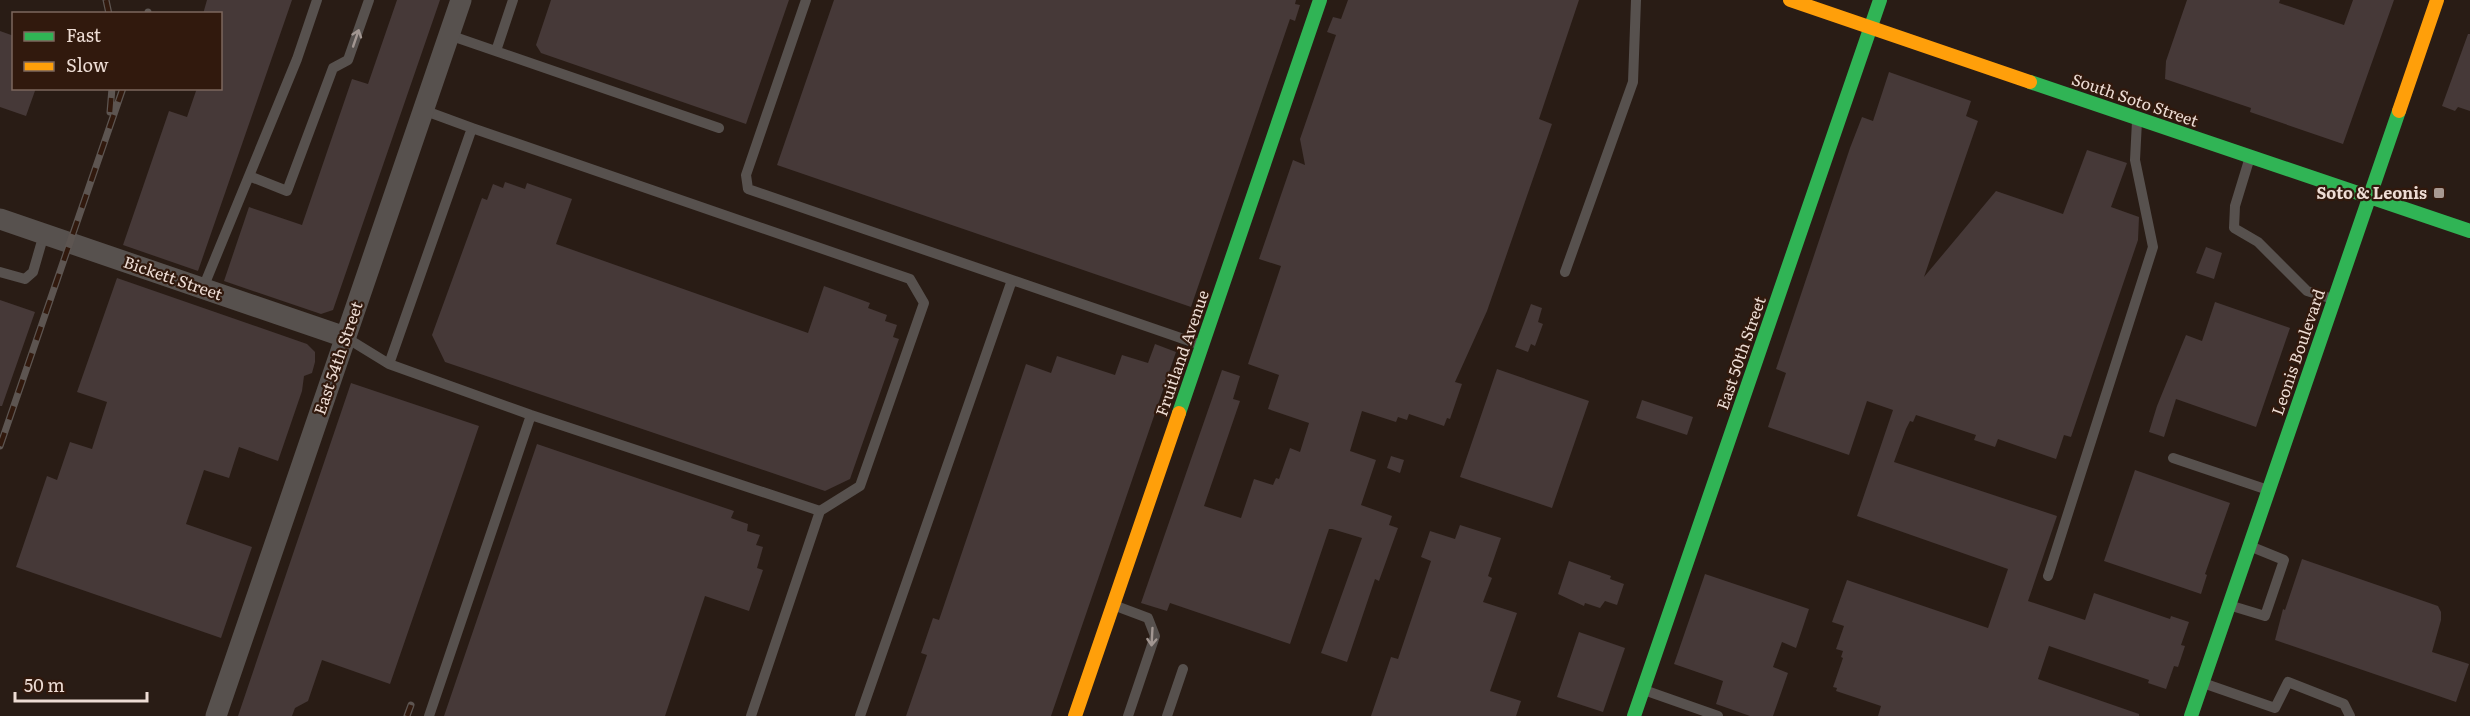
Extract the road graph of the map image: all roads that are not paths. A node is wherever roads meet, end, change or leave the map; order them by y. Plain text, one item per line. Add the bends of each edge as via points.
1 (317, 0) edge
2 (369, 0) edge
3 (461, 0) edge
4 (513, 0) edge
5 (806, 0) edge
6 (1320, 0) edge
7 (1636, 0) edge
8 (1790, 0) edge
9 (1880, 0) edge
10 (2437, 0) edge
11 (1823, 6) edge
12 (1870, 28) junction
13 (449, 35) junction
14 (496, 51) junction
15 (423, 110) junction
16 (2137, 118) junction
17 (472, 128) junction
18 (719, 128) dead end
19 (2250, 156) junction
20 (249, 176) junction
21 (2369, 196) junction
22 (0, 219) edge
23 (2470, 231) edge
24 (44, 234) junction
25 (0, 272) edge
26 (1565, 272) dead end
27 (1012, 280) junction
28 (203, 288) junction
29 (2333, 300) junction
30 (345, 337) junction
31 (1202, 346) junction
32 (389, 364) junction
33 (531, 415) junction
34 (2173, 458) dead end
35 (2268, 490) junction
36 (820, 511) junction
37 (2249, 546) junction
38 (2048, 576) dead end
39 (1113, 605) junction
40 (2229, 605) junction
41 (1183, 669) dead end
42 (2203, 683) junction
43 (1643, 690) junction
44 (216, 716) edge
45 (429, 716) edge
46 (751, 716) edge
47 (860, 716) edge
48 (1075, 716) edge
49 (1128, 716) edge
50 (1167, 716) edge
51 (1634, 716) edge
52 (1718, 716) edge
53 (2191, 716) edge
54 (2350, 716) edge

1 - 20 lane
20 -> 2 lane via 287,191 333,68 348,60
3 - 13 street, East 54th Street
4 - 14 lane
5 - 27 lane via 747,175 748,189
6 - 31 street, Fruitland Avenue
7 - 26 lane via 1633,82
8 - 11 street, South Soto Street
9 - 12 street, East 50th Street
10 - 21 street, Leonis Boulevard
11 - 12 street, South Soto Street
12 - 16 street, South Soto Street
12 - 43 street, East 50th Street
13 - 14 lane
13 - 15 street, East 54th Street
14 - 18 lane
15 - 17 lane
15 - 30 street, East 54th Street
16 - 19 street, South Soto Street
16 - 38 lane via 2135,160 2154,248
17 - 32 lane
17 - 36 lane via 910,279 924,303 860,486
19 - 21 street, South Soto Street
19 - 29 lane via 2235,206 2234,228 2258,242 2307,291
20 - 28 lane
21 - 23 street, South Soto Street
21 - 29 street, Leonis Boulevard
22 - 24 street, Bickett Street
24 - 25 lane via 33,272 25,279
24 - 28 street, Bickett Street
27 - 31 lane
27 - 47 lane
28 - 30 street, Bickett Street
29 - 35 street, Leonis Boulevard
30 - 32 lane
30 - 44 street, East 54th Street
31 - 39 street, Fruitland Avenue
32 - 33 lane
33 - 36 lane
33 - 45 lane
34 - 35 lane
35 - 37 street, Leonis Boulevard
36 - 46 lane
37 - 40 street, Leonis Boulevard
37 - 40 lane via 2284,560 2265,616
39 - 48 street, Fruitland Avenue
39 -> 49 lane via 1148,618 1155,636
40 - 42 street, Leonis Boulevard
41 - 50 lane
42 - 53 street, Leonis Boulevard
42 - 54 lane via 2275,708 2288,682 2344,704
43 - 51 street, East 50th Street
43 - 52 lane

